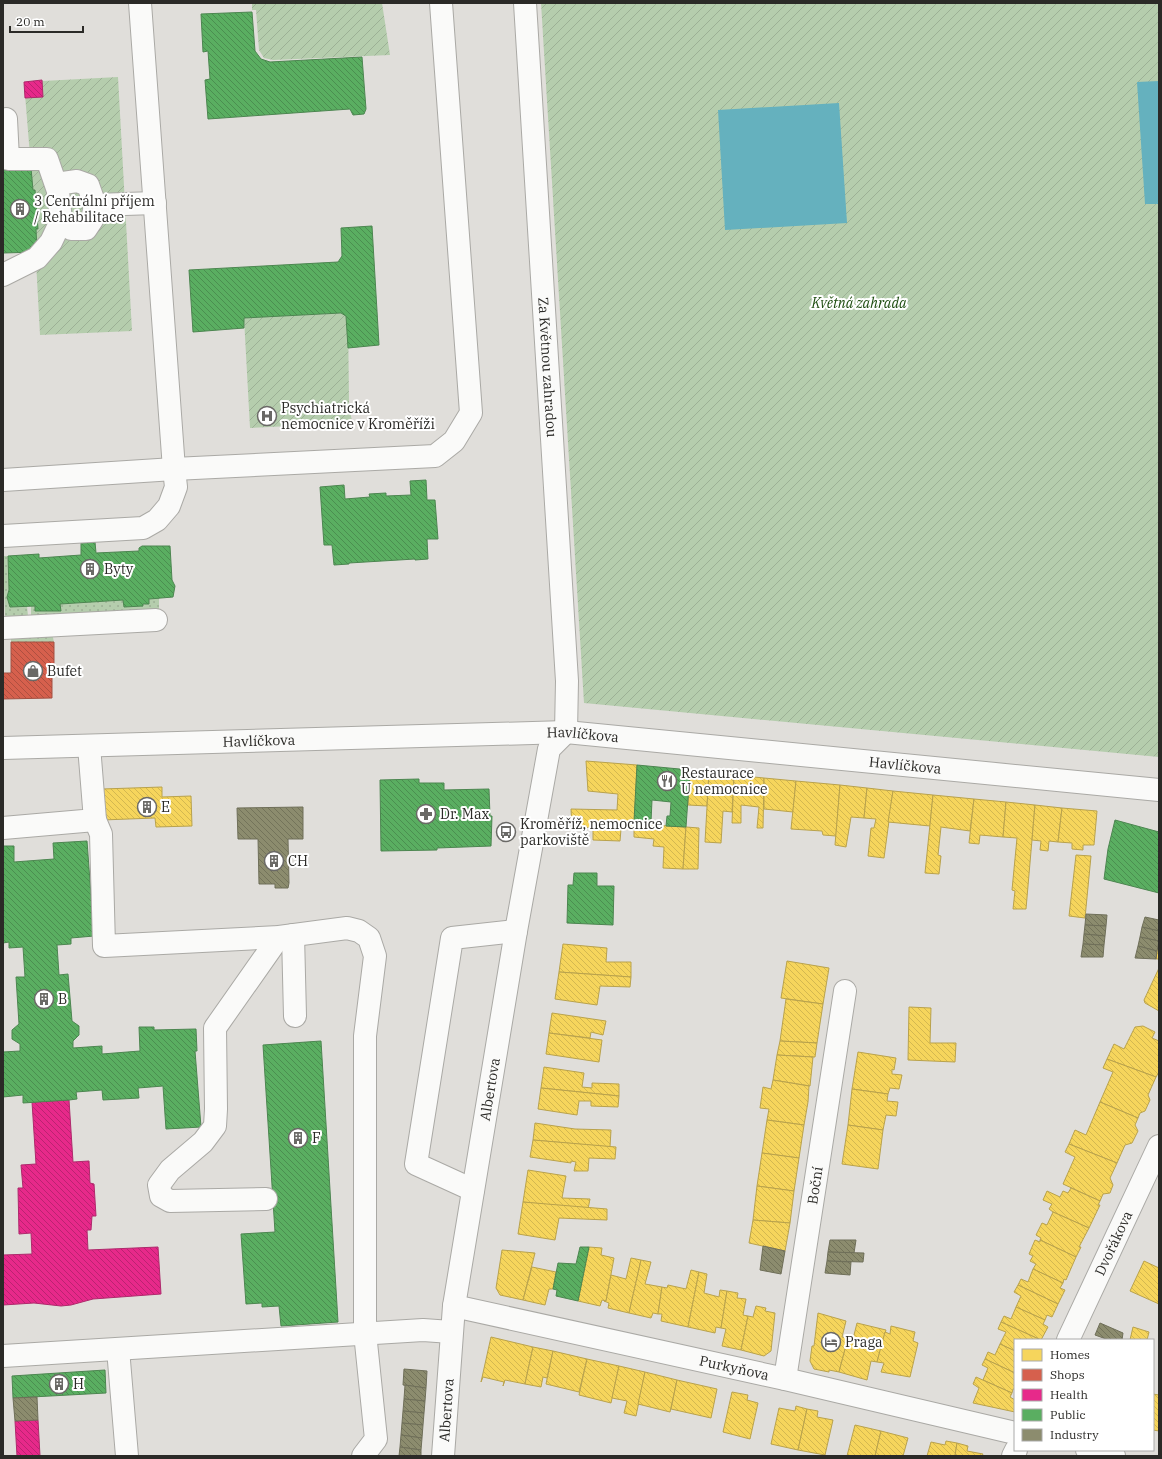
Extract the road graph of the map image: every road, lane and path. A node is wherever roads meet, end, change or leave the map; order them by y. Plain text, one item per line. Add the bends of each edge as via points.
1 (140, 3) edge
2 (441, 3) edge
3 (525, 3) edge
4 (3, 120) edge
5 (58, 191) junction
6 (154, 203) junction
7 (96, 205) junction
8 (61, 221) junction
9 (3, 274) edge
10 (174, 469) junction
11 (3, 480) edge
12 (3, 536) edge
13 (156, 620) dead end
14 (3, 628) edge
15 (566, 732) junction
16 (89, 746) junction
17 (3, 748) edge
18 (1159, 790) edge
19 (95, 820) junction
20 (3, 828) edge
21 (516, 931) junction
22 (286, 936) junction
23 (845, 991) dead end
24 (295, 1016) dead end
25 (1159, 1146) edge
26 (474, 1190) junction
27 (266, 1199) dead end
28 (454, 1306) junction
29 (451, 1332) junction
30 (365, 1333) junction
31 (1068, 1339) edge
32 (118, 1349) junction
33 (3, 1356) edge
34 (784, 1379) junction
35 (1014, 1433) edge
36 (1092, 1451) edge
37 (127, 1456) edge
38 (363, 1456) edge
39 (443, 1456) edge
40 (1114, 1456) edge

1 - 6 street
2 - 10 street via 471,413 454,441 435,456
3 - 15 street, Za Květnou zahradou via 567,681
4 - 5 street via 6,119 8,159 47,159
5 - 7 street via 63,184 77,181 88,185
5 - 8 street
6 - 7 street
6 - 10 street
7 - 8 street via 92,220 86,229 71,229
8 - 9 street via 51,242 37,258
10 - 11 street
10 - 12 street via 176,487 168,506 157,520 143,528
13 - 14 street
15 - 16 street, Havlíčkova
15 - 18 street, Havlíčkova
15 - 21 street, Albertova via 549,749
16 - 17 street, Havlíčkova
16 - 19 street
19 - 20 street
19 - 22 street via 101,834 104,946
21 - 26 street, Albertova
21 - 26 street via 452,938 416,1164
22 - 24 street
22 - 27 street via 216,1028 215,1126 203,1142 170,1170 158,1185 161,1196 170,1201
22 - 30 street via 347,928 359,931 369,938 375,956 365,1036
23 - 34 street, Boční
25 - 31 street, Dvořákova
26 - 28 street, Albertova
28 - 29 street, Albertova
28 - 34 street, Purkyňova
29 - 30 street via 423,1330
29 - 39 street, Albertova
30 - 32 street
30 - 38 street via 376,1440
32 - 33 street
32 - 37 street
34 - 35 street, Purkyňova
36 - 40 street

